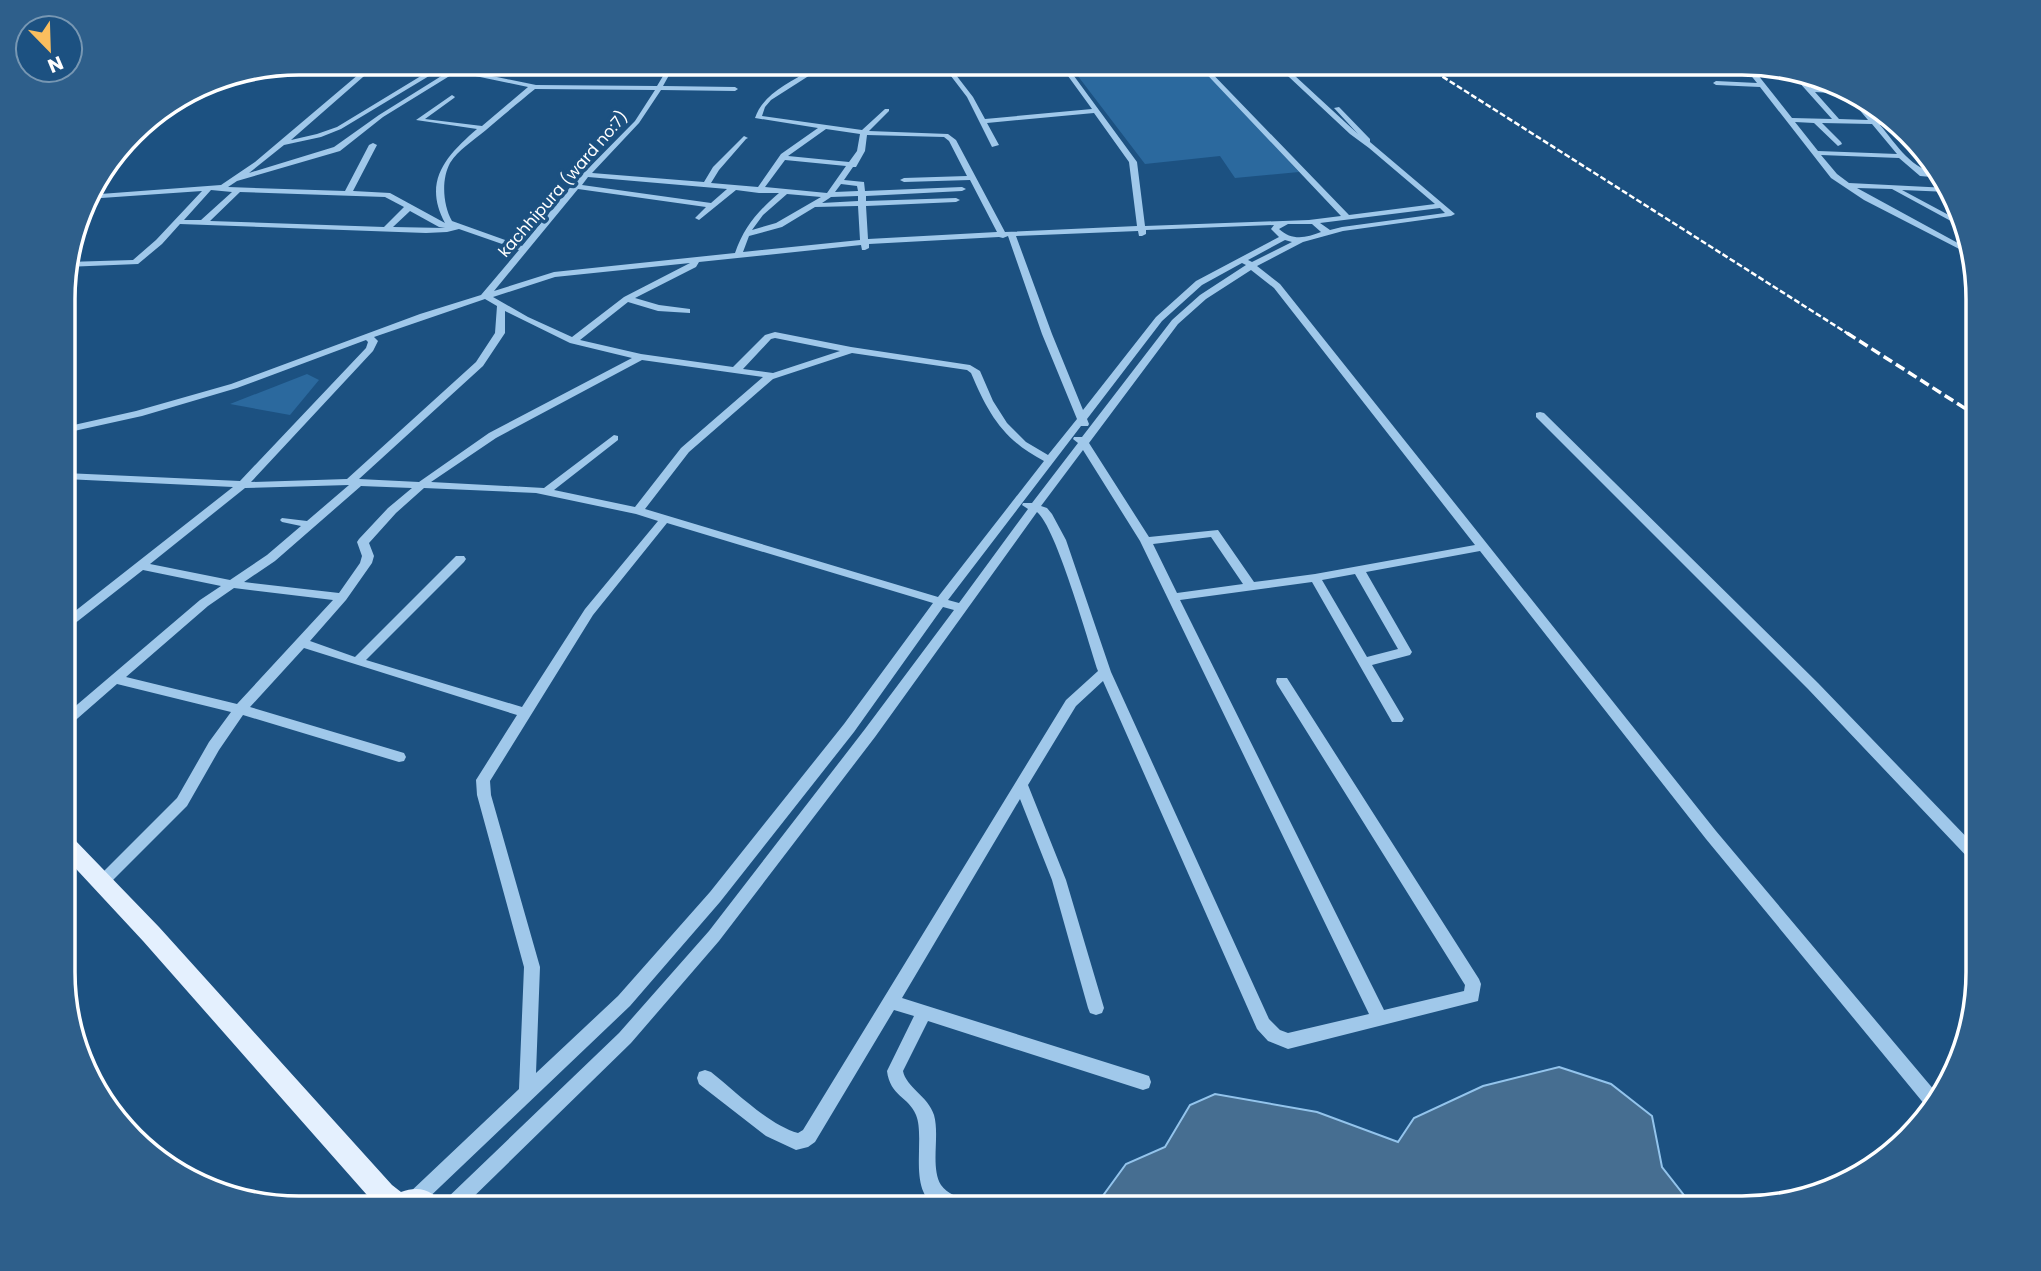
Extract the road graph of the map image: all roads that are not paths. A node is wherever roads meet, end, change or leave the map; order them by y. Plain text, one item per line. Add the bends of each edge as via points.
1 (362, 75) edge
2 (423, 75) edge
3 (447, 75) edge
4 (478, 75) edge
5 (667, 75) edge
6 (805, 75) edge
7 (953, 75) edge
8 (1071, 75) edge
9 (1211, 75) edge
10 (1290, 75) edge
11 (1300, 75) edge
12 (1757, 76) edge
13 (1716, 83) dead end
14 (1804, 84) edge
15 (1763, 85) junction
16 (533, 87) junction
17 (660, 88) junction
18 (735, 89) dead end
19 (1809, 90) junction
20 (1822, 90) edge
21 (452, 97) dead end
22 (887, 110) dead end
23 (1096, 111) junction
24 (1872, 118) edge
25 (1788, 120) junction
26 (1815, 120) junction
27 (1836, 120) junction
28 (981, 121) junction
29 (1876, 122) junction
30 (825, 126) junction
31 (485, 128) junction
32 (864, 132) junction
33 (744, 138) dead end
34 (284, 143) junction
35 (1838, 144) dead end
36 (373, 145) dead end
37 (995, 145) dead end
38 (1372, 146) junction
39 (1817, 153) junction
40 (1902, 157) junction
41 (782, 158) junction
42 (853, 165) junction
43 (1927, 174) edge
44 (586, 175) junction
45 (972, 178) junction
46 (238, 179) junction
47 (904, 180) dead end
48 (839, 182) junction
49 (576, 186) junction
50 (705, 186) junction
51 (1848, 186) junction
52 (1890, 186) junction
53 (218, 188) junction
54 (733, 188) junction
55 (239, 189) junction
56 (962, 189) dead end
57 (1937, 189) edge
58 (207, 190) junction
59 (759, 191) junction
60 (784, 193) junction
61 (863, 193) junction
62 (348, 194) junction
63 (829, 195) junction
64 (101, 196) edge
65 (956, 200) dead end
66 (863, 204) junction
67 (814, 205) junction
68 (410, 206) junction
69 (712, 206) junction
70 (1441, 206) junction
71 (699, 218) dead end
72 (1348, 218) junction
73 (1951, 220) edge
74 (177, 222) junction
75 (1288, 222) junction
76 (1309, 222) junction
77 (203, 223) junction
78 (457, 226) junction
79 (386, 230) junction
80 (1142, 232) junction
81 (1279, 233) junction
82 (1325, 234) junction
83 (745, 235) junction
84 (1010, 238) junction
85 (1300, 241) junction
86 (865, 245) junction
87 (1959, 247) edge
88 (523, 250) junction
89 (738, 255) junction
90 (1246, 261) junction
91 (694, 262) junction
92 (78, 264) edge
93 (485, 296) junction
94 (627, 299) junction
95 (501, 305) junction
96 (687, 311) dead end
97 (370, 339) junction
98 (573, 341) junction
99 (851, 350) junction
100 (641, 357) junction
101 (736, 370) junction
102 (770, 376) junction
103 (1540, 415) dead end
104 (1081, 420) junction
105 (75, 428) edge
106 (1071, 433) junction
107 (75, 435) edge
108 (614, 438) dead end
109 (1087, 438) junction
110 (1051, 461) junction
111 (75, 477) edge
112 (354, 482) junction
113 (242, 485) junction
114 (420, 487) junction
115 (547, 491) junction
116 (1018, 502) junction
117 (1035, 507) junction
118 (638, 511) junction
119 (665, 519) junction
120 (286, 520) dead end
121 (311, 525) junction
122 (1146, 541) junction
123 (1484, 547) junction
124 (460, 559) dead end
125 (139, 565) junction
126 (1359, 571) junction
127 (1315, 578) junction
128 (230, 584) junction
129 (1250, 586) junction
130 (342, 597) junction
131 (1173, 597) junction
132 (940, 601) junction
133 (961, 608) junction
134 (75, 617) edge
135 (302, 643) junction
136 (356, 662) junction
137 (1364, 662) junction
138 (1105, 672) junction
139 (115, 678) junction
140 (1282, 681) dead end
141 (240, 709) junction
142 (75, 713) edge
143 (525, 713) junction
144 (1397, 719) dead end
145 (399, 757) dead end
146 (1021, 784) junction
147 (1965, 845) edge
148 (75, 854) edge
149 (102, 882) junction
150 (892, 1002) junction
151 (1096, 1008) dead end
152 (924, 1012) junction
153 (1380, 1019) junction
154 (705, 1078) dead end
155 (1143, 1082) dead end
156 (527, 1092) junction
157 (1928, 1095) edge
158 (387, 1196) edge
159 (420, 1196) edge
160 (462, 1196) edge
161 (939, 1196) edge

1 - 34 street
2 - 34 street via 339,128
3 - 46 street via 337,149
4 - 16 street
5 - 17 street, kachhipura (ward no:7)
6 - 30 street via 776,93 757,116
7 - 28 street
8 - 23 street
9 - 72 street
10 - 38 street
11 - 38 street via 1362,131
12 - 15 street
13 - 15 street
14 - 19 street
15 - 25 street
16 - 17 street
16 - 31 street
17 - 18 street
17 - 44 street, kachhipura (ward no:7) via 637,122
19 - 20 street
19 - 27 street
21 - 31 street via 419,120
22 - 32 street
23 - 28 street
23 - 80 street via 1134,163
24 - 29 street
25 - 26 street
25 - 39 street
26 - 27 street
26 - 35 street
27 - 29 street
28 - 37 street
29 - 40 street
30 - 32 street
30 - 41 street
31 - 78 street via 449,160 442,186 446,217
32 - 42 street via 864,146
32 - 45 street via 947,135
33 - 50 street
34 - 46 street
36 - 62 street
38 - 70 street
39 - 40 street
39 - 51 street
40 - 43 street
41 - 42 street
41 - 59 street
42 - 48 street
44 - 49 street, kachhipura (ward no:7)
44 - 50 street
45 - 47 street
45 - 84 street
46 - 53 street
48 - 61 street via 861,184
48 - 63 street
49 - 69 street
49 - 88 street, kachhipura (ward no:7)
50 - 54 street
51 - 52 street
51 - 87 street
52 - 57 street
52 - 73 street
53 - 55 street
53 - 58 street
54 - 59 street
54 - 69 street
55 - 62 street
55 - 77 street
56 - 61 street
58 - 64 street
58 - 74 street
59 - 60 street
60 - 63 street
60 - 83 street via 753,219
61 - 63 street
61 - 66 street
62 - 68 street via 387,195
63 - 67 street
65 - 66 street
66 - 67 street
66 - 86 street
67 - 83 street via 779,225
68 - 78 street via 442,225
68 - 79 street
69 - 71 street
70 - 72 street
70 - 82 street via 1451,214
72 - 76 street
74 - 77 street
74 - 92 street via 135,262
75 - 76 street
75 - 80 street
75 - 81 street via 1278,225
76 - 82 street via 1321,226
77 - 79 street
78 - 79 street via 440,231
78 - 88 street
80 - 81 street
80 - 84 street
81 - 85 street
81 - 90 street
82 - 85 street
83 - 89 street
84 - 86 street
84 - 86 street
84 - 104 street
85 - 90 street
86 - 89 street
86 - 91 street
88 - 93 street, kachhipura (ward no:7)
89 - 91 street
90 - 104 street via 1199,283 1175,302
90 - 109 street via 1175,322
90 - 123 street via 1277,286
91 - 93 street via 507,287
91 - 94 street
93 - 95 street
93 - 97 street
94 - 96 street
94 - 98 street
95 - 98 street
95 - 112 street via 500,333 480,364
97 - 105 street via 234,386
97 - 107 street via 204,403
97 - 113 street via 370,349
98 - 100 street
99 - 101 street via 771,335
99 - 102 street
99 - 110 street via 970,368 1007,434
100 - 101 street
100 - 114 street via 499,430
101 - 102 street
102 - 118 street via 685,450
103 - 147 street via 1813,686
104 - 106 street
104 - 109 street
106 - 109 street
106 - 110 street
108 - 115 street
109 - 117 street
109 - 122 street
110 - 116 street
111 - 113 street
112 - 113 street
112 - 114 street
112 - 121 street
113 - 125 street
114 - 115 street
114 - 130 street via 364,540 368,559
115 - 118 street
116 - 117 street
116 - 132 street
117 - 133 street
117 - 138 street via 1048,516 1060,540
118 - 119 street
119 - 132 street
119 - 143 street via 589,612
120 - 121 street
121 - 128 street
122 - 129 street via 1214,533
122 - 131 street
123 - 126 street
123 - 157 street via 1711,835
124 - 136 street
125 - 128 street
125 - 134 street
126 - 127 street
126 - 137 street via 1406,652
127 - 129 street
127 - 137 street
128 - 130 street
128 - 139 street
129 - 131 street
130 - 135 street
131 - 153 street
132 - 133 street
132 - 156 street via 849,728 715,897 624,1001
133 - 160 street via 714,936 625,1038
135 - 136 street
135 - 141 street
136 - 143 street
137 - 144 street
138 - 146 street via 1071,703
138 - 153 street via 1270,1033 1288,1041
139 - 141 street
139 - 142 street
140 - 153 street via 1472,984 1472,996 1463,1000
141 - 145 street
141 - 149 street via 182,802
143 - 156 street via 483,785 532,967
146 - 150 street
146 - 151 street via 1059,880
148 - 149 main road
149 - 158 main road
150 - 152 street
150 - 154 street via 803,1141 795,1142 759,1119
152 - 155 street
152 - 161 street via 895,1078 925,1115 930,1185
156 - 159 street

